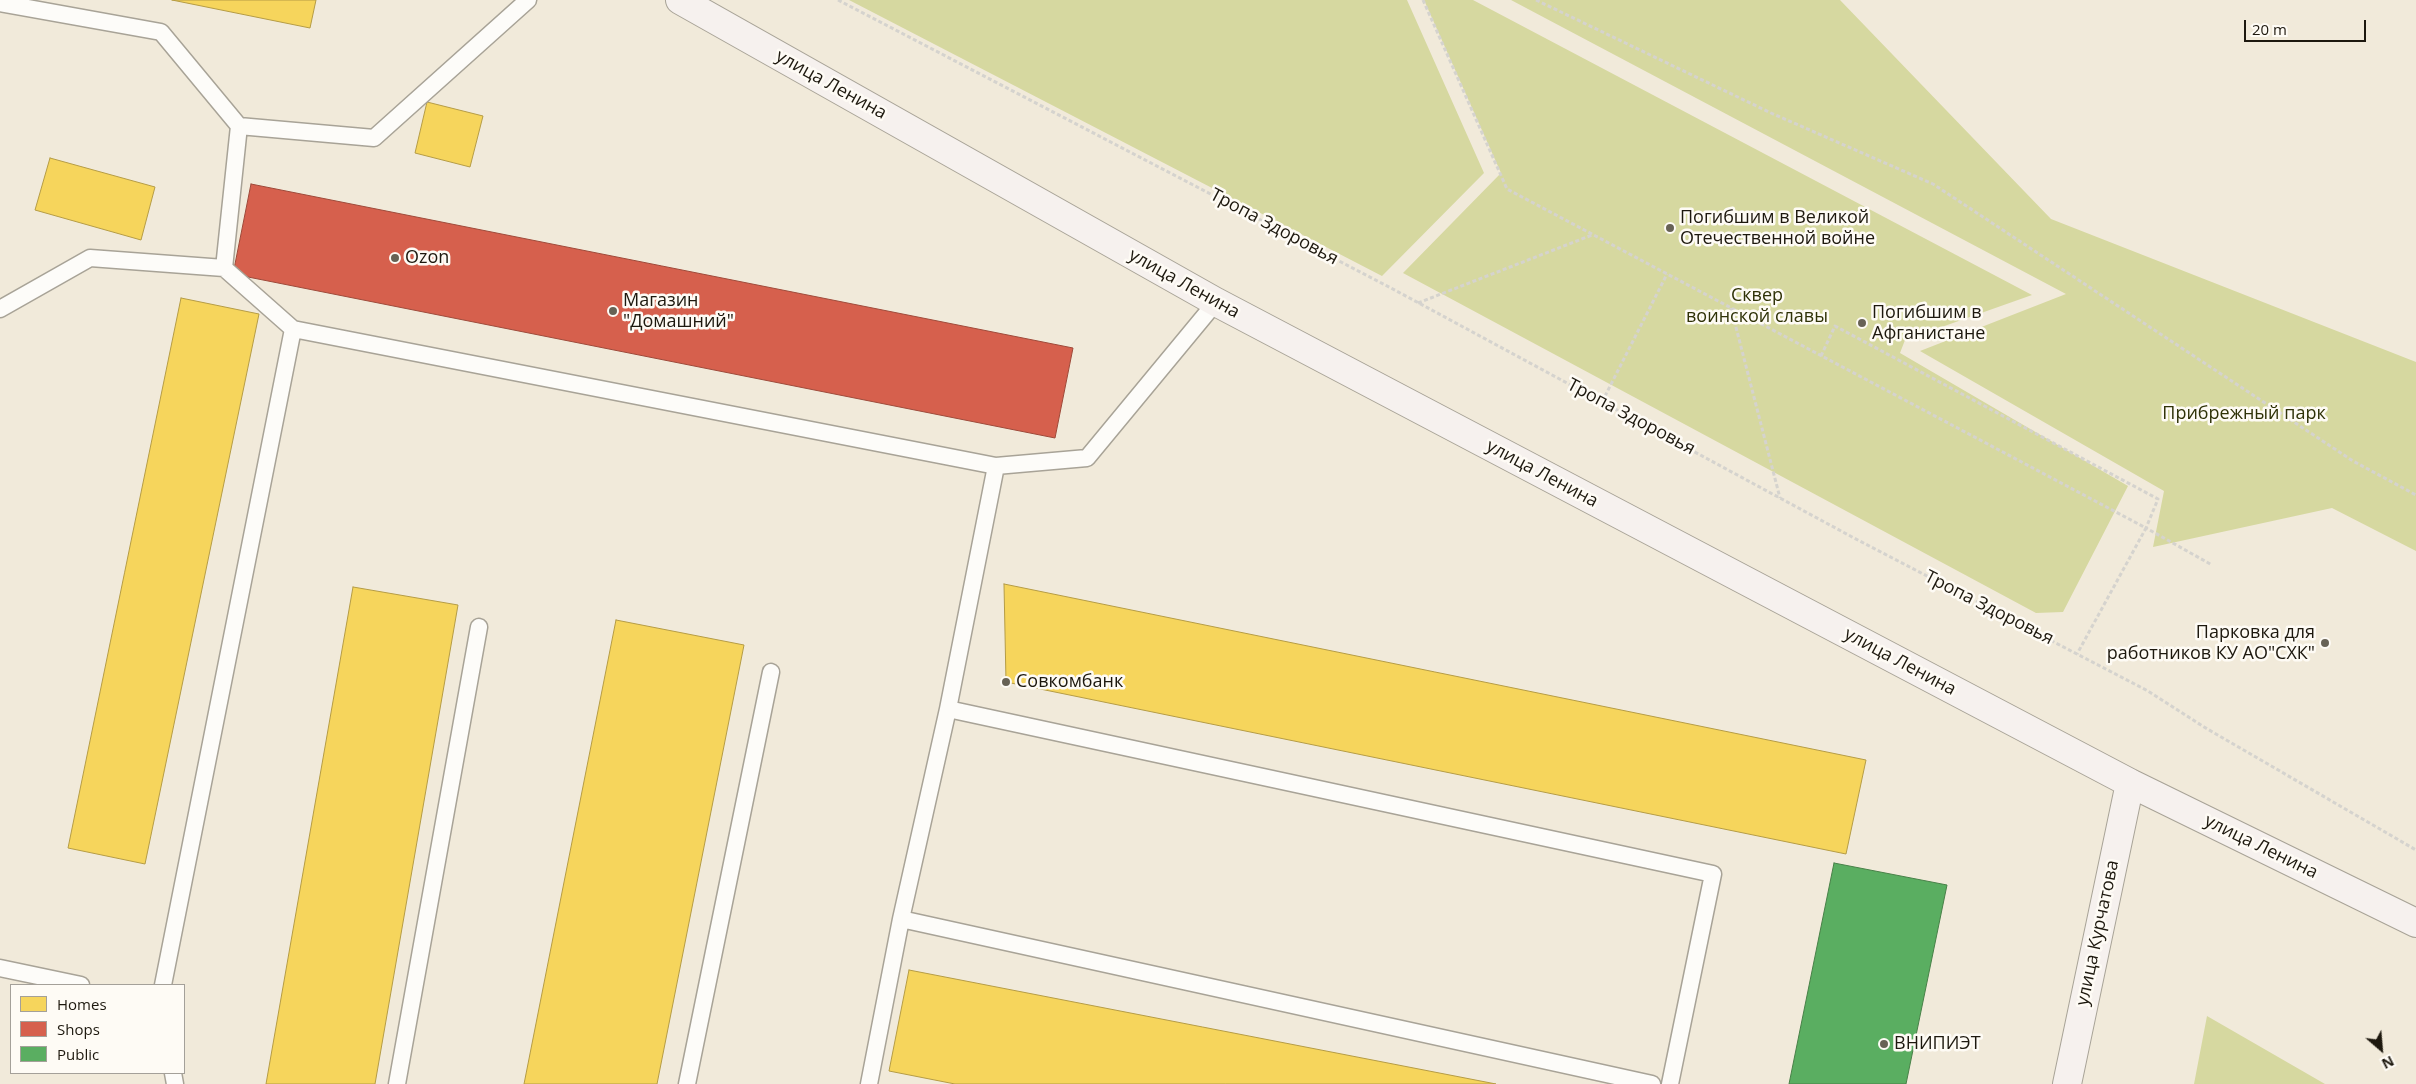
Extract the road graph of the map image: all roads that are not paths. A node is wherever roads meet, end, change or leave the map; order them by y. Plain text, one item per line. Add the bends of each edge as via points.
1 (528, 0) edge
2 (680, 0) edge
3 (0, 3) edge
4 (239, 126) junction
5 (224, 268) junction
6 (1216, 302) junction
7 (0, 309) edge
8 (293, 330) junction
9 (996, 466) junction
10 (479, 627) dead end
11 (771, 672) dead end
12 (948, 709) junction
13 (2130, 782) junction
14 (900, 920) junction
15 (2416, 923) edge
16 (0, 968) edge
17 (76, 984) edge
18 (163, 984) edge
19 (396, 1084) edge
20 (687, 1084) edge
21 (869, 1084) edge
22 (1652, 1084) edge
23 (1670, 1084) edge
24 (2067, 1084) edge

1 - 4 lane via 374,138
2 - 6 street, улица Ленина
3 - 4 lane via 161,32
4 - 5 lane
5 - 7 lane via 90,258
5 - 8 lane
6 - 9 lane via 1087,458
6 - 13 street, улица Ленина
8 - 9 lane
8 - 18 lane
9 - 12 lane
10 - 19 lane
11 - 20 lane
12 - 14 lane
12 - 23 lane via 1713,874
13 - 15 street, улица Ленина
13 - 24 street, улица Курчатова
14 - 21 lane
14 - 22 lane
16 - 17 lane

